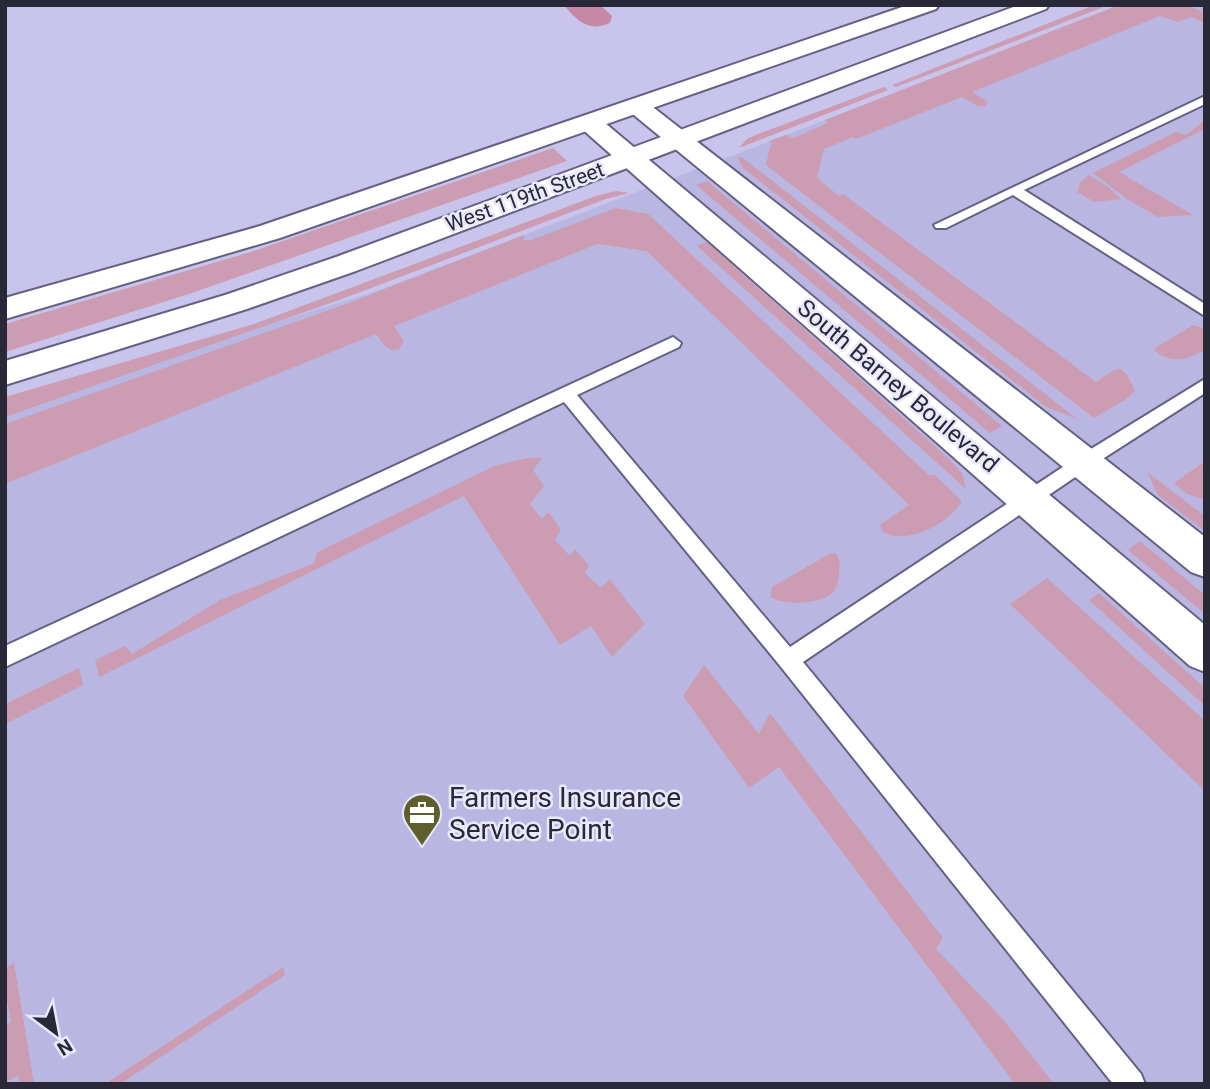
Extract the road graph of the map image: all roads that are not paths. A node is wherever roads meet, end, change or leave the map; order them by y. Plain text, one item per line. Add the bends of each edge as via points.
1 (929, 5) edge
2 (1039, 5) edge
3 (1205, 99) edge
4 (637, 106) junction
5 (590, 123) junction
6 (680, 140) junction
7 (631, 158) junction
8 (1014, 190) junction
9 (941, 225) dead end
10 (5, 309) edge
11 (1205, 311) edge
12 (673, 343) dead end
13 (5, 373) edge
14 (1205, 386) edge
15 (566, 393) junction
16 (1084, 462) junction
17 (1029, 498) junction
18 (1205, 559) edge
19 (1205, 652) edge
20 (5, 657) edge
21 (788, 660) junction
22 (1131, 1084) edge

1 - 4 main road, West 119th Street
2 - 6 main road, West 119th Street
3 - 8 lane
4 - 5 main road, West 119th Street
4 - 6 main road
5 - 7 main road, South Barney Boulevard
5 - 10 main road, West 119th Street via 270,232
6 - 7 main road, West 119th Street
6 - 16 main road
7 - 13 main road, West 119th Street via 236,302
7 - 17 main road, South Barney Boulevard
8 - 9 lane
8 - 11 lane
12 - 15 lane
14 - 16 lane
15 - 20 lane
15 - 21 lane
16 - 17 lane
16 - 18 main road
17 - 19 main road, South Barney Boulevard
17 - 21 lane
21 - 22 lane

